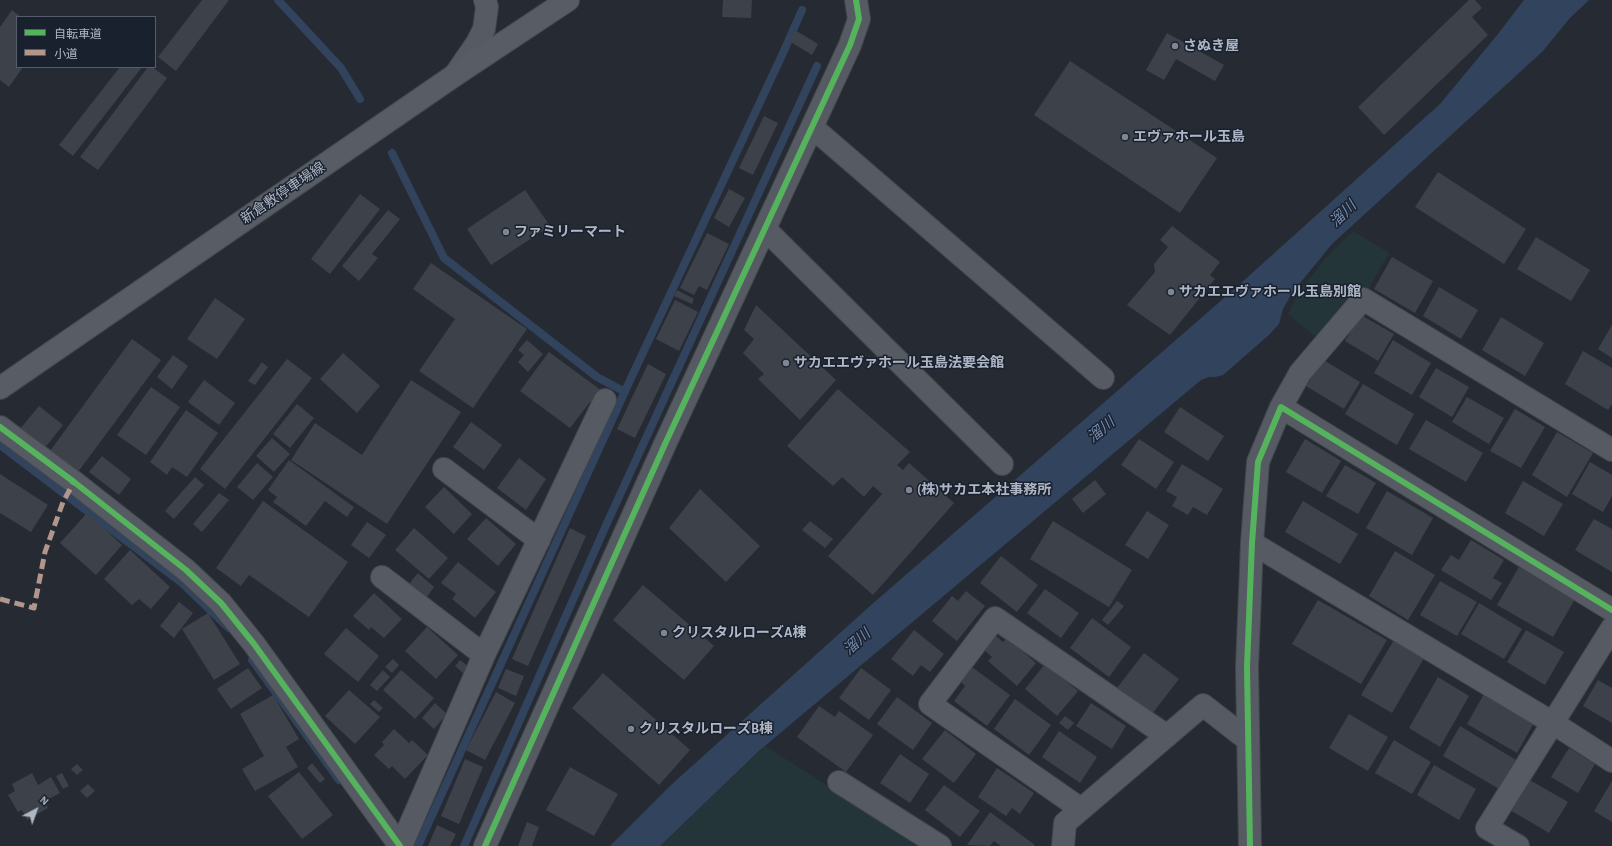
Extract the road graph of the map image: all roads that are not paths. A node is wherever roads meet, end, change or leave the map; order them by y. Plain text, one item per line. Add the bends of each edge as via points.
1 (485, 0) edge
2 (568, 0) edge
3 (856, 0) edge
4 (455, 75) junction
5 (812, 127) junction
6 (765, 229) junction
7 (1103, 378) dead end
8 (0, 388) edge
9 (605, 400) dead end
10 (1281, 407) junction
11 (0, 427) edge
12 (1612, 450) edge
13 (1002, 464) dead end
14 (444, 469) dead end
15 (539, 540) junction
16 (1252, 543) junction
17 (382, 577) dead end
18 (1612, 610) edge
19 (1612, 628) edge
20 (484, 655) junction
21 (1553, 723) junction
22 (1167, 736) junction
23 (1248, 740) junction
24 (1612, 761) edge
25 (839, 782) dead end
26 (1081, 809) junction
27 (400, 846) edge
28 (485, 846) edge
29 (940, 846) edge
30 (1063, 846) edge
31 (1250, 846) edge
32 (1518, 846) edge

1 - 4 street via 487,7 484,29
2 - 4 main road, 新倉敷停車場線
3 - 5 street via 859,19 850,45
4 - 8 main road, 新倉敷停車場線
5 - 6 street
5 - 7 street
6 - 13 street
6 - 28 street via 662,451
9 - 15 street
10 - 12 street via 1300,373 1363,299
10 - 16 street via 1258,462
10 - 18 street
11 - 27 street via 186,570 221,604 254,644
14 - 15 street
15 - 20 street
16 - 21 street
16 - 23 street via 1247,667
17 - 20 street
19 - 21 street
20 - 27 street
21 - 24 street
21 - 32 street via 1487,828
22 - 23 street via 1203,706
22 - 26 street
22 - 26 street via 995,618 930,704
23 - 31 street
25 - 29 street
26 - 30 street via 1066,822

